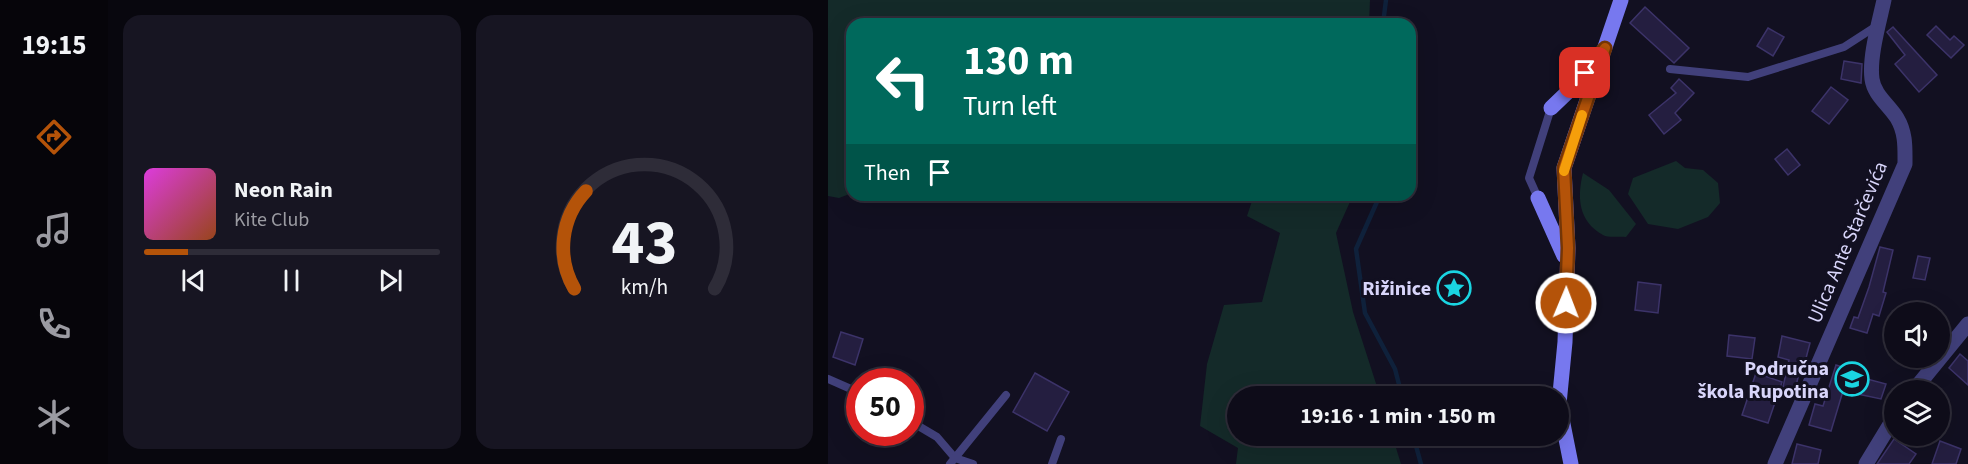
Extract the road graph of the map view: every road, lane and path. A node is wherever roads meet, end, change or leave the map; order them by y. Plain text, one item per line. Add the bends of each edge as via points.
1 (1621, 0) edge
2 (1884, 0) edge
3 (1879, 24) junction
4 (1605, 48) junction
5 (1670, 69) dead end
6 (1551, 108) joint
7 (1538, 198) joint
8 (1567, 265) junction
9 (1968, 324) edge
10 (828, 379) edge
11 (1922, 380) edge
12 (846, 387) edge
13 (1006, 395) dead end
14 (924, 429) edge
15 (1884, 434) edge
16 (1061, 439) dead end
17 (952, 461) edge
18 (973, 464) edge
19 (1052, 464) edge
20 (1571, 464) edge
21 (1775, 464) edge
22 (1866, 464) edge

1 - 4 main road
2 - 3 street, Ulica Ante Starčevića
3 - 5 lane via 1844,47 1748,77
3 - 21 street, Ulica Ante Starčevića via 1872,80 1898,119 1906,140 1905,164
4 - 6 main road
4 - 8 main road via 1564,168
6 - 7 lane via 1529,178
7 - 8 main road
8 - 20 main road via 1559,404
9 - 11 street
10 - 12 lane
13 - 17 lane
14 - 17 lane via 937,437
15 - 22 street
16 - 19 lane
17 - 18 lane

